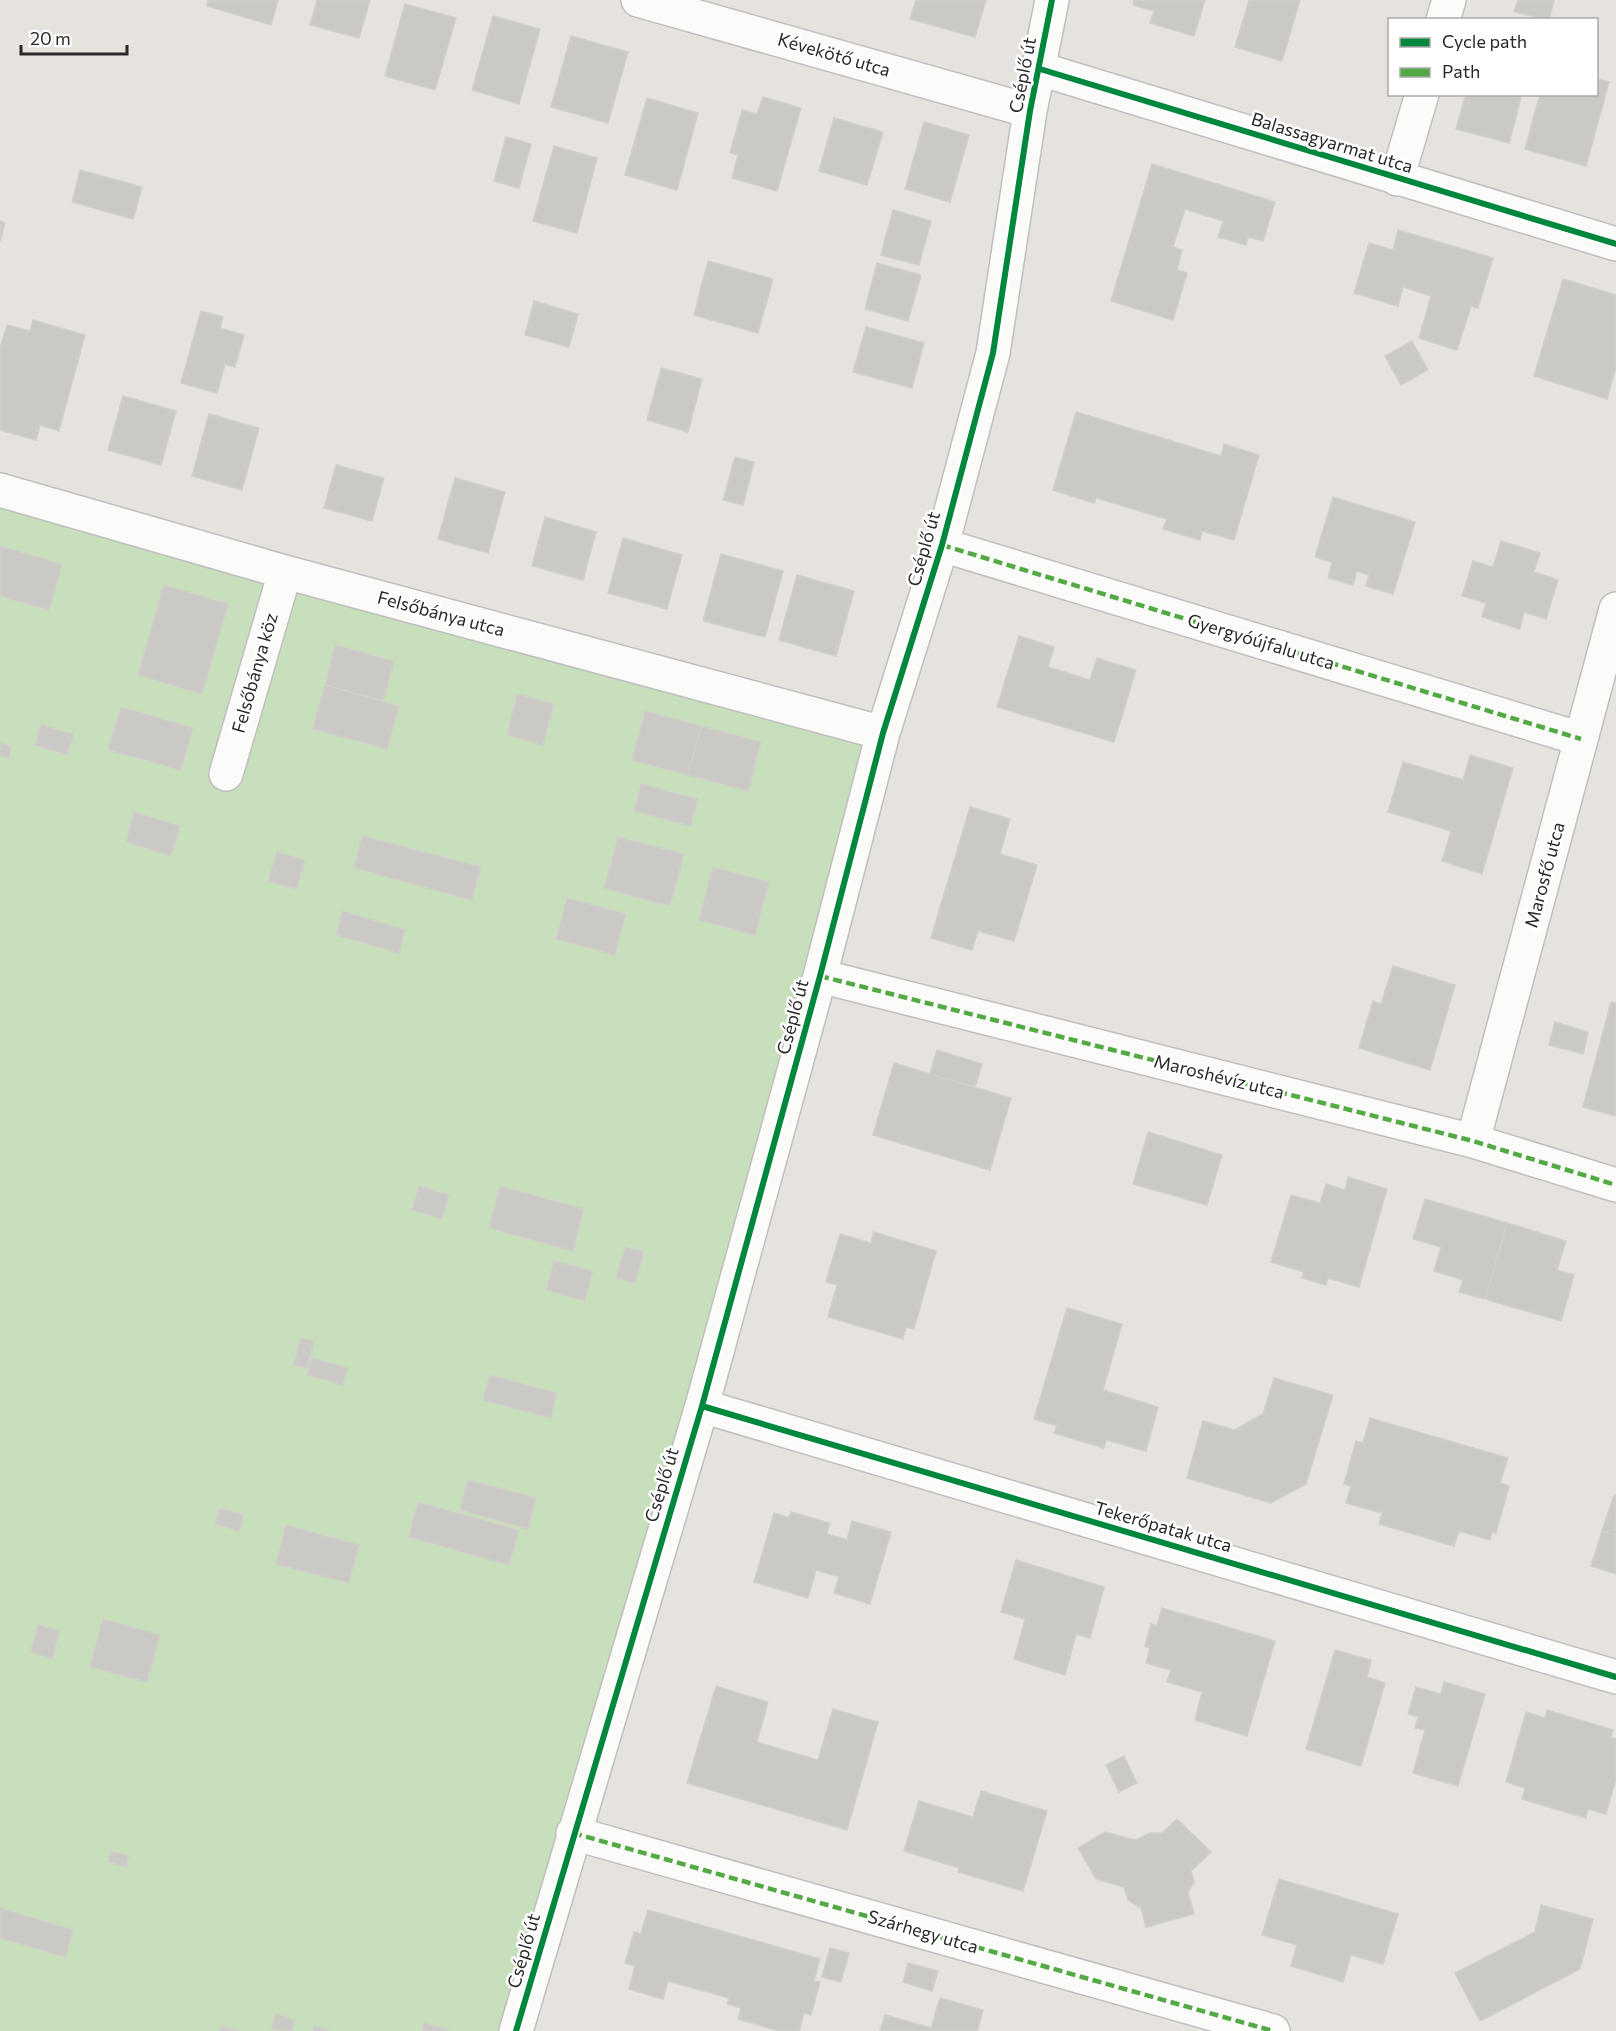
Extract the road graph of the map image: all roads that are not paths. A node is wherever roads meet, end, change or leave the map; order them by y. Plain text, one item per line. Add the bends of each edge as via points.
1 (638, 0) edge
2 (1052, 0) edge
3 (1449, 0) edge
4 (1444, 18) edge
5 (1040, 69) junction
6 (1421, 96) edge
7 (1030, 111) junction
8 (1397, 179) junction
9 (1616, 244) edge
10 (0, 490) edge
11 (942, 545) junction
12 (285, 572) junction
13 (1616, 609) edge
14 (883, 734) junction
15 (1581, 739) junction
16 (226, 774) dead end
17 (820, 976) junction
18 (1473, 1141) junction
19 (1616, 1185) edge
20 (702, 1406) junction
21 (1616, 1677) edge
22 (573, 1833) junction
23 (516, 2031) edge
24 (1273, 2031) edge

1 - 7 street, Kévekötő utca
2 - 5 street, Cséplő út
3 - 4 street
5 - 7 street, Cséplő út
5 - 8 street, Balassagyarmat utca
6 - 8 street
7 - 11 street, Cséplő út via 993,352
8 - 9 street, Balassagyarmat utca
10 - 12 street, Felsőbánya utca
11 - 14 street, Cséplő út
11 - 15 street, Gyergyóújfalu utca
12 - 14 street, Felsőbánya utca
12 - 16 street, Felsőbánya köz
13 - 15 street, Marosfő utca
14 - 17 street, Cséplő út
15 - 18 street, Marosfő utca
17 - 18 street, Maroshévíz utca
17 - 20 street, Cséplő út
18 - 19 street, Maroshévíz utca
20 - 21 street, Tekerőpatak utca
20 - 22 street, Cséplő út
22 - 23 street, Cséplő út
22 - 24 street, Szárhegy utca

